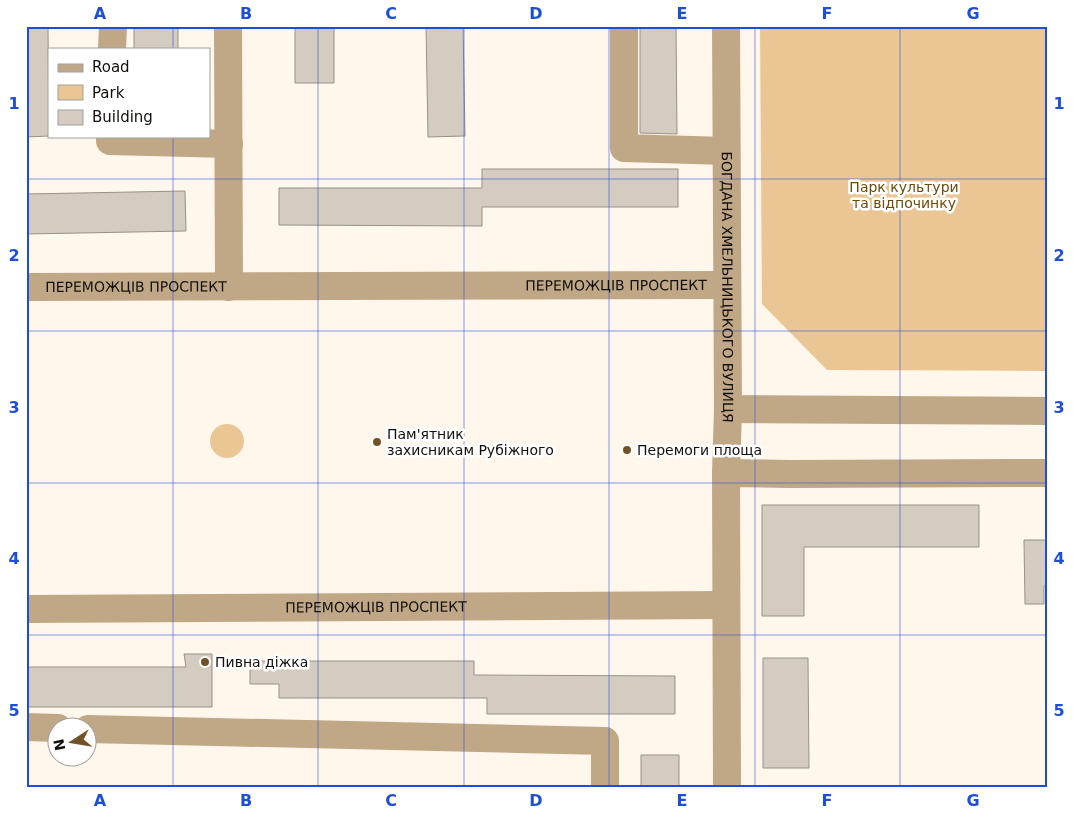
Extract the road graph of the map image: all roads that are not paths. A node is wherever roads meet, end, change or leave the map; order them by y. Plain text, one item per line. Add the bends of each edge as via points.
1 (113, 26) edge
2 (228, 26) edge
3 (624, 26) edge
4 (726, 26) edge
5 (112, 48) edge
6 (110, 138) edge
7 (229, 144) junction
8 (726, 150) junction
9 (726, 284) junction
10 (230, 286) junction
11 (26, 287) edge
12 (728, 409) junction
13 (1047, 410) edge
14 (726, 473) junction
15 (1047, 473) edge
16 (726, 605) junction
17 (26, 609) edge
18 (26, 727) edge
19 (48, 728) edge
20 (98, 729) edge
21 (605, 788) edge
22 (727, 788) edge

1 - 5 street
2 - 7 street
3 - 8 street via 624,148
4 - 8 street, БОГДАНА ХМЕЛЬНИЦЬКОГО ВУЛИЦЯ
6 - 7 street via 110,141
7 - 10 street
8 - 9 street, БОГДАНА ХМЕЛЬНИЦЬКОГО ВУЛИЦЯ
9 - 10 street, ПЕРЕМОЖЦІВ ПРОСПЕКТ
9 - 12 street, БОГДАНА ХМЕЛЬНИЦЬКОГО ВУЛИЦЯ
10 - 11 street, ПЕРЕМОЖЦІВ ПРОСПЕКТ
12 - 13 street
12 - 14 street, БОГДАНА ХМЕЛЬНИЦЬКОГО ВУЛИЦЯ
14 - 15 street
14 - 16 street, БОГДАНА ХМЕЛЬНИЦЬКОГО ВУЛИЦЯ
16 - 17 street, ПЕРЕМОЖЦІВ ПРОСПЕКТ
16 - 22 street, БОГДАНА ХМЕЛЬНИЦЬКОГО ВУЛИЦЯ
18 - 19 street
20 - 21 street via 605,741

